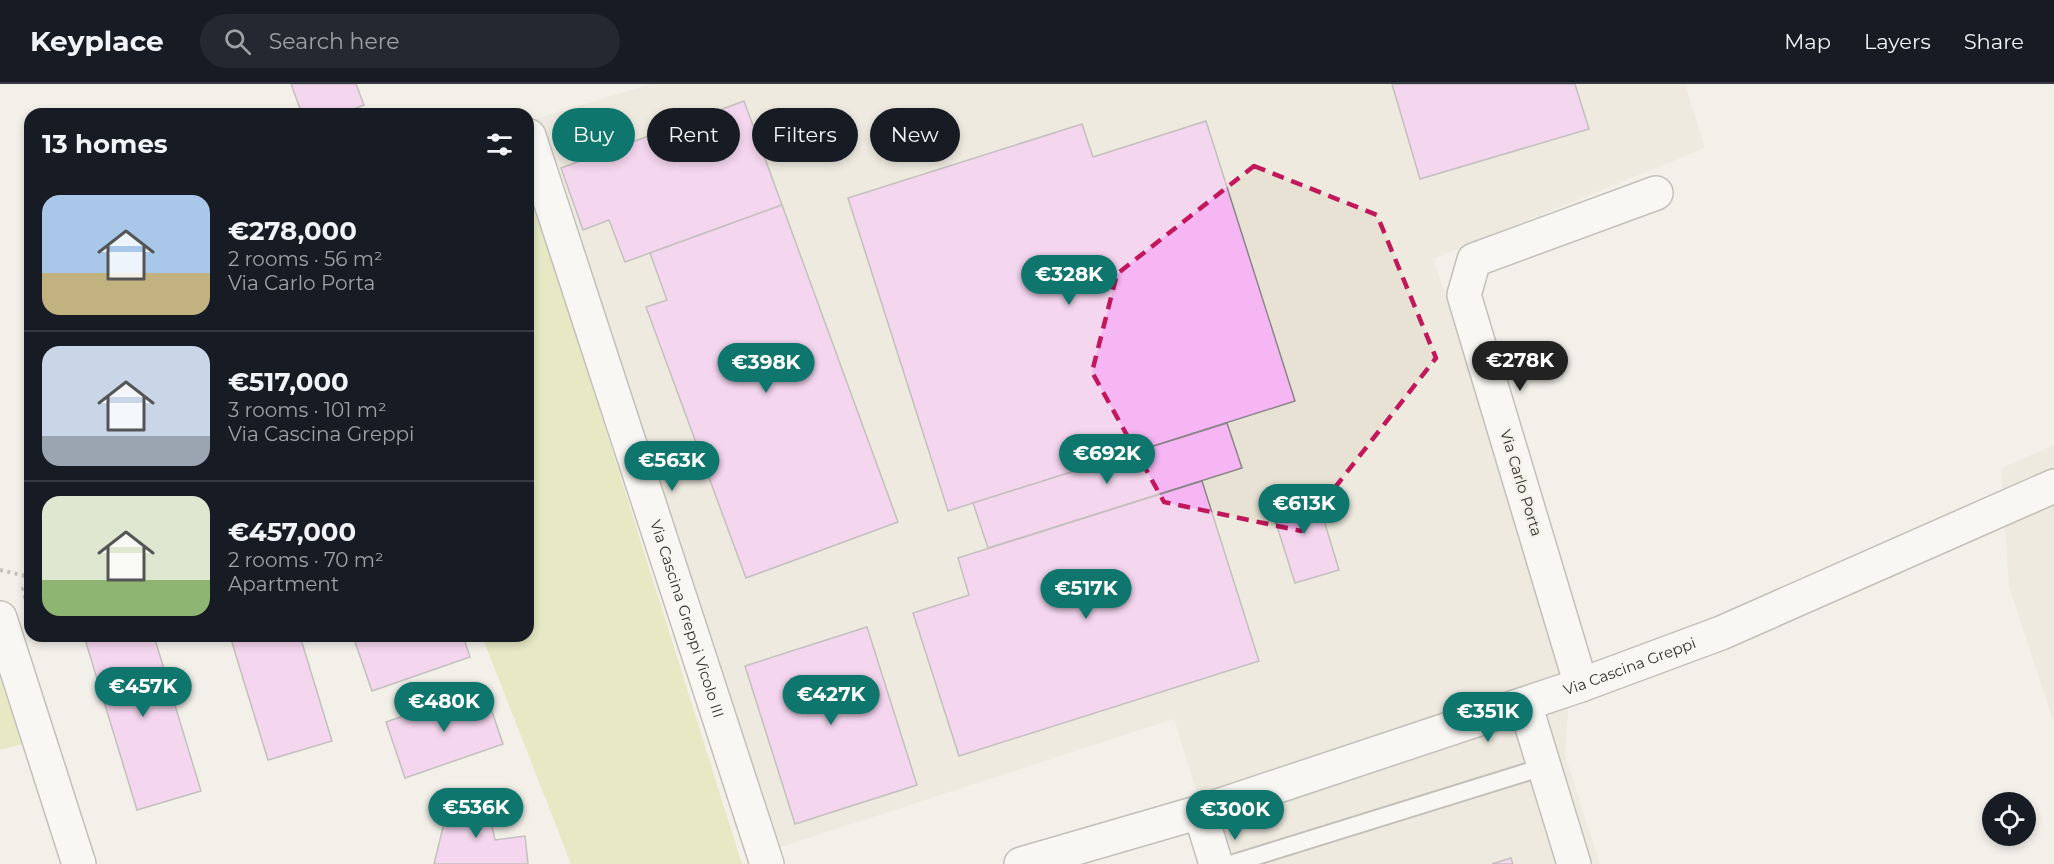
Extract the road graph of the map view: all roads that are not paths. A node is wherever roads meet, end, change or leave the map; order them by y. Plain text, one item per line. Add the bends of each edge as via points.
1 (534, 151) edge
2 (1656, 194) dead end
3 (2054, 486) edge
4 (0, 618) edge
5 (1581, 685) junction
6 (1525, 704) junction
7 (1544, 766) junction
8 (1200, 812) junction
9 (80, 864) edge
10 (767, 864) edge
11 (1021, 864) edge
12 (1216, 864) edge
13 (1231, 864) edge
14 (1574, 864) edge

1 - 10 street, Via Cascina Greppi Vicolo III
2 - 5 street, Via Carlo Porta via 1474,260 1464,295
3 - 5 street, Via Cascina Greppi via 1721,633
4 - 9 street
5 - 6 street, Via Cascina Greppi
6 - 7 street
6 - 8 street, Via Cascina Greppi
7 - 13 lane
7 - 14 street
8 - 11 street, Via Cascina Greppi
8 - 12 street

